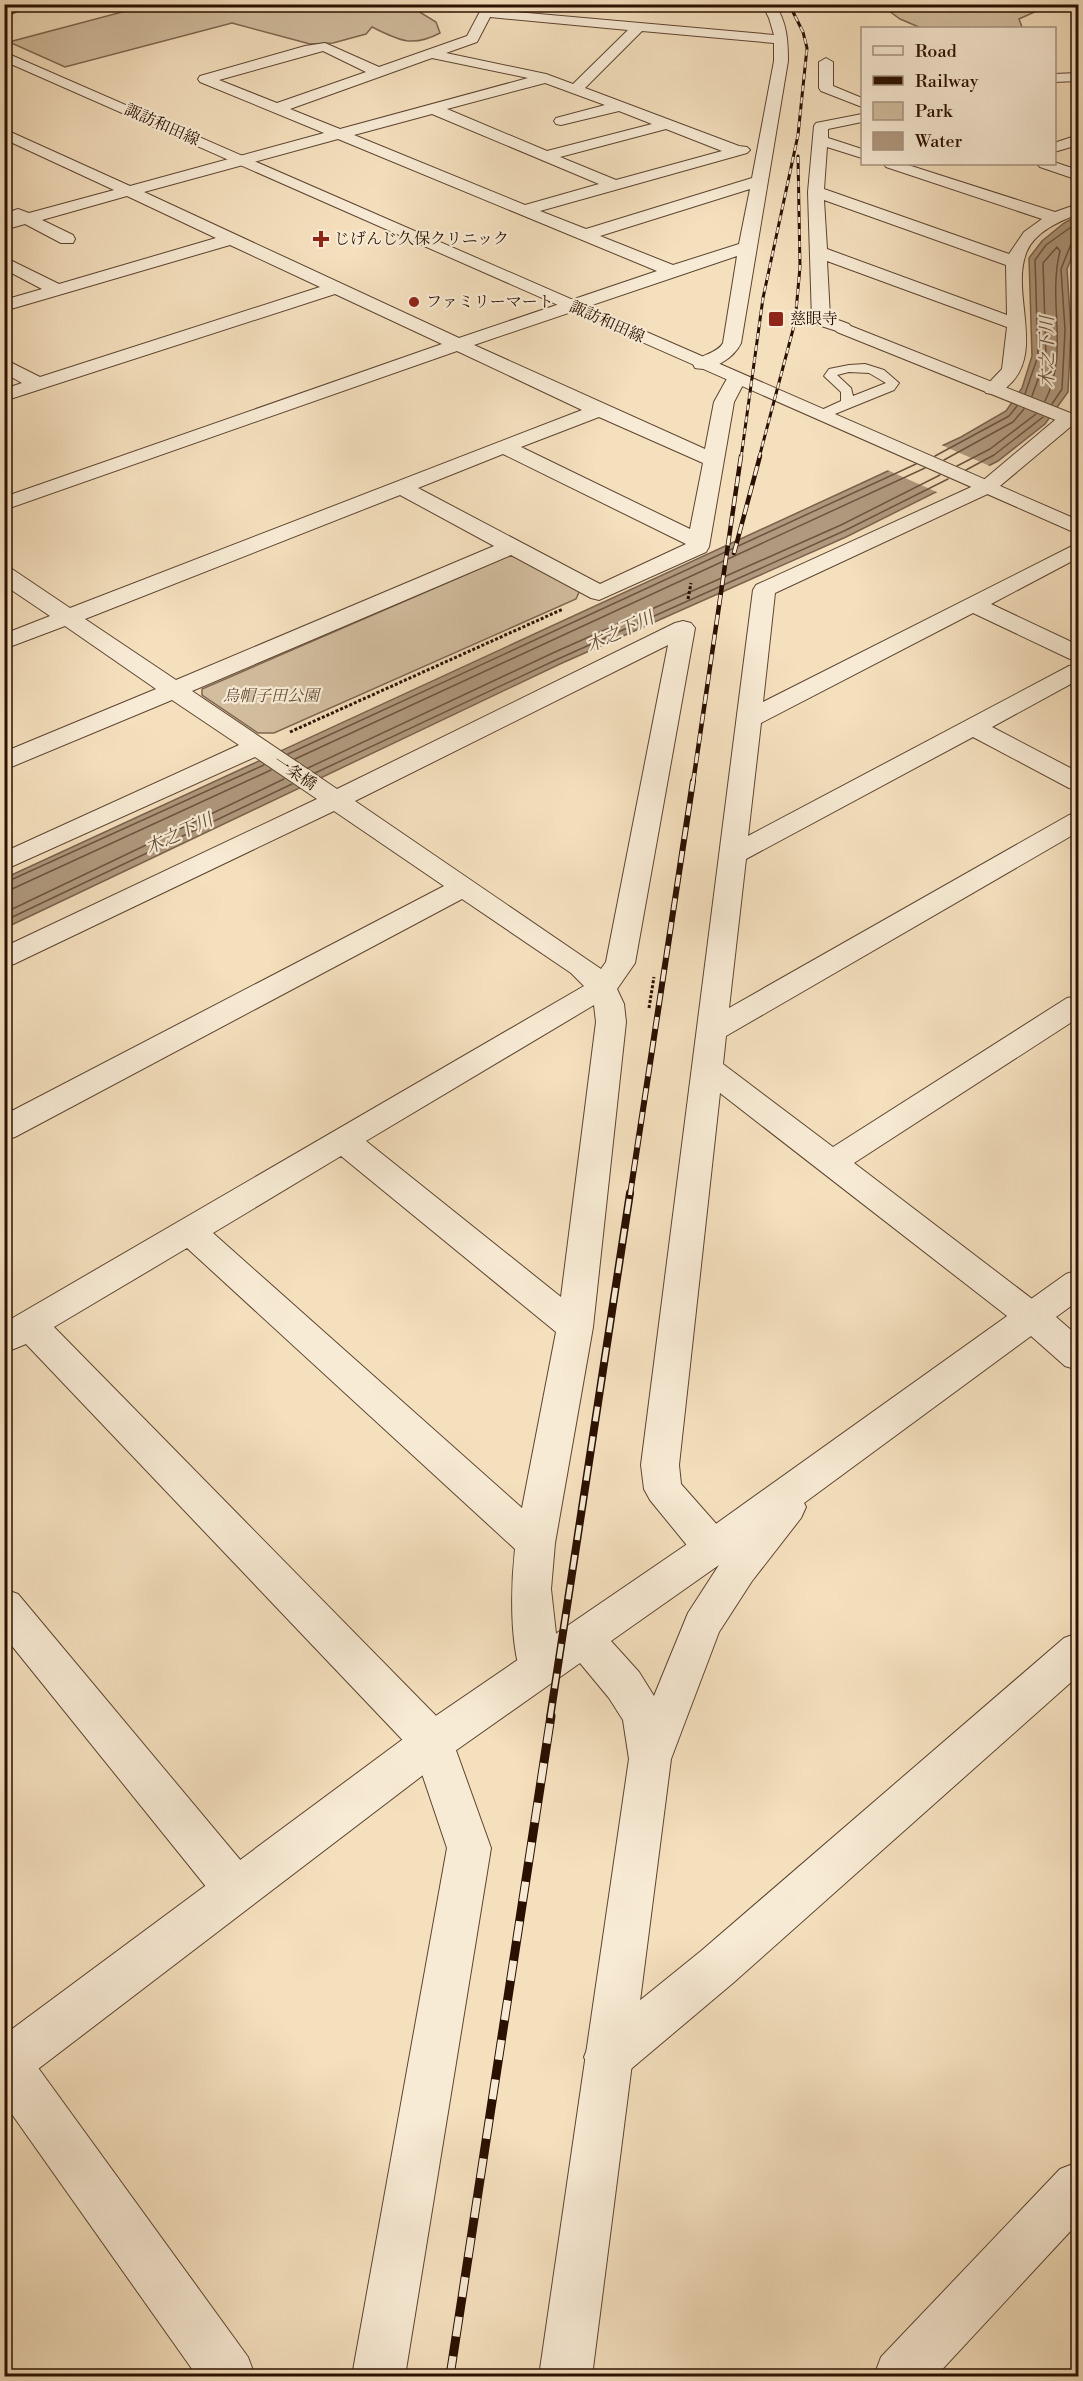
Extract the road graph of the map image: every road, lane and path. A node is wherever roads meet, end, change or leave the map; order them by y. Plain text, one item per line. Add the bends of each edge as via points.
1 (28, 4) edge
2 (768, 4) edge
3 (1062, 4) edge
4 (1078, 8) edge
5 (489, 9) edge
6 (611, 11) dead end
7 (4, 13) edge
8 (597, 23) junction
9 (639, 27) junction
10 (720, 34) junction
11 (782, 40) junction
12 (709, 44) dead end
13 (432, 54) junction
14 (4, 56) edge
15 (826, 62) dead end
16 (378, 72) junction
17 (1078, 77) edge
18 (546, 78) junction
19 (1056, 78) edge
20 (576, 89) junction
21 (861, 103) edge
22 (620, 106) junction
23 (278, 108) junction
24 (432, 108) junction
25 (861, 118) edge
26 (561, 121) dead end
27 (669, 124) junction
28 (817, 132) junction
29 (4, 133) edge
30 (338, 134) junction
31 (771, 140) junction
32 (1078, 140) edge
33 (1056, 147) edge
34 (37, 148) junction
35 (737, 151) junction
36 (15, 153) dead end
37 (861, 154) edge
38 (546, 156) junction
39 (242, 160) junction
40 (1078, 162) edge
41 (894, 165) edge
42 (1052, 166) edge
43 (1078, 175) edge
44 (759, 181) junction
45 (614, 185) junction
46 (128, 192) junction
47 (816, 192) junction
48 (4, 207) edge
49 (1078, 209) edge
50 (524, 210) junction
51 (1056, 218) junction
52 (27, 219) junction
53 (4, 225) edge
54 (585, 235) junction
55 (67, 239) dead end
56 (231, 240) junction
57 (747, 247) junction
58 (817, 251) junction
59 (4, 262) edge
60 (1015, 262) junction
61 (672, 271) junction
62 (335, 288) junction
63 (59, 291) junction
64 (570, 305) junction
65 (4, 306) edge
66 (1018, 325) junction
67 (458, 344) junction
68 (702, 364) junction
69 (4, 365) edge
70 (736, 379) junction
71 (38, 384) junction
72 (998, 391) junction
73 (4, 395) edge
74 (847, 403) junction
75 (599, 410) junction
76 (821, 415) junction
77 (1068, 419) edge
78 (504, 447) junction
79 (713, 460) junction
80 (981, 484) junction
81 (401, 487) junction
82 (8, 500) edge
83 (1078, 528) edge
84 (699, 542) junction
85 (512, 546) junction
86 (1078, 550) edge
87 (4, 574) edge
88 (692, 576) dead end
89 (599, 593) junction
90 (973, 604) junction
91 (68, 618) junction
92 (683, 628) junction
93 (4, 642) edge
94 (1078, 654) edge
95 (1078, 671) edge
96 (173, 690) junction
97 (749, 719) junction
98 (973, 727) junction
99 (261, 750) junction
100 (4, 762) edge
101 (1078, 782) edge
102 (331, 796) junction
103 (1078, 821) edge
104 (734, 854) junction
105 (4, 862) edge
106 (464, 888) junction
107 (4, 958) edge
108 (603, 987) junction
109 (1078, 1005) edge
110 (712, 1032) junction
111 (707, 1067) junction
112 (4, 1130) edge
113 (343, 1140) junction
114 (831, 1163) junction
115 (189, 1232) junction
116 (1078, 1283) edge
117 (1032, 1317) junction
118 (575, 1327) junction
119 (17, 1332) edge
120 (1078, 1356) edge
121 (816, 1471) junction
122 (535, 1544) junction
123 (713, 1548) junction
124 (4, 1606) edge
125 (584, 1638) junction
126 (1078, 1652) edge
127 (538, 1669) junction
128 (433, 1742) junction
129 (650, 1759) junction
130 (236, 1889) junction
131 (609, 2057) junction
132 (5, 2064) edge
133 (1078, 2187) edge
134 (229, 2376) edge
135 (378, 2376) edge
136 (566, 2376) edge
137 (900, 2376) edge

1 - 7 street
2 - 11 street via 776,14
3 - 4 street
5 - 8 street
5 - 13 street via 472,39
6 - 8 street
8 - 9 street
9 - 10 street
9 - 20 street
10 - 11 street
10 - 12 street
11 - 31 street via 775,61
13 - 16 street
13 - 18 street
14 - 39 street, 諏訪和田線
15 - 21 street via 826,88
16 - 23 street
16 - 23 street via 325,47 205,79
17 - 19 street
18 - 20 street
18 - 24 street
20 - 22 street
22 - 26 street
22 - 27 street
23 - 30 street
24 - 30 street
24 - 38 street
25 - 28 street
27 - 35 street
27 - 38 street
28 - 37 street
28 - 47 street
29 - 34 street
30 - 39 street
30 - 50 street
31 - 35 street
31 - 44 street
32 - 33 street
34 - 36 street
34 - 46 street
35 - 45 street
38 - 45 street
39 - 46 street
39 - 64 street, 諏訪和田線
40 - 42 street
41 - 51 street
42 - 43 street
44 - 54 street
44 - 57 street
45 - 50 street
46 - 52 street
46 - 56 street
47 - 58 street
47 - 60 street
48 - 52 street
49 - 51 street
50 - 54 street
51 - 60 street via 1025,241
52 - 53 street
52 - 55 street
54 - 61 street
56 - 62 street
56 - 63 street
57 - 61 street
57 - 68 street via 732,343 728,351
58 - 66 street
58 - 72 street via 821,320
59 - 63 street
60 - 66 street
61 - 64 street
62 - 67 street
62 - 71 street
63 - 65 street
64 - 67 street
64 - 68 street, 諏訪和田線
66 - 72 street via 1012,371
67 - 75 street
67 - 82 street
68 - 70 street, 諏訪和田線
69 - 71 street
70 - 76 street, 諏訪和田線
70 - 79 street via 724,402
71 - 73 street
72 - 77 street
74 - 74 lane via 847,391 833,381 833,372 866,368 893,383
74 - 76 lane
75 - 78 street
75 - 79 street
76 - 80 street, 諏訪和田線
77 - 80 street
78 - 81 street
78 - 84 street
79 - 84 street
80 - 83 street, 諏訪和田線
80 - 97 street via 764,590
81 - 85 street
81 - 91 street
84 - 89 street via 699,547
85 - 89 street
85 - 96 street
86 - 90 street
87 - 91 street, 一条橋
88 - 92 path
89 - 99 path
90 - 94 street
90 - 97 street
91 - 93 street
91 - 96 street, 一条橋
92 - 102 street
92 - 108 street via 620,963
95 - 98 street
96 - 99 street, 一条橋
96 - 100 street
97 - 104 street
98 - 101 street
98 - 104 street
99 - 102 street, 一条橋
99 - 105 street
102 - 106 street, 一条橋
102 - 107 street
103 - 110 street
104 - 110 street
106 - 108 street, 一条橋 via 581,967
106 - 112 street
108 - 113 street
108 - 118 street via 610,1003 611,1022
109 - 114 street
110 - 111 street
111 - 114 street
111 - 123 street via 660,1465 663,1490
113 - 115 street
113 - 118 street
114 - 117 street
115 - 119 street
115 - 122 street
116 - 117 street
117 - 120 street
117 - 121 street
118 - 122 street
119 - 128 street
121 - 123 street
121 - 129 street via 738,1569 702,1625
122 - 127 street via 531,1589
123 - 125 street
124 - 130 street
125 - 127 street
125 - 129 street via 643,1714
126 - 131 street
127 - 128 street
128 - 130 street
128 - 135 street via 469,1848
129 - 131 street
130 - 132 street
131 - 136 street
132 - 134 street
133 - 137 street

